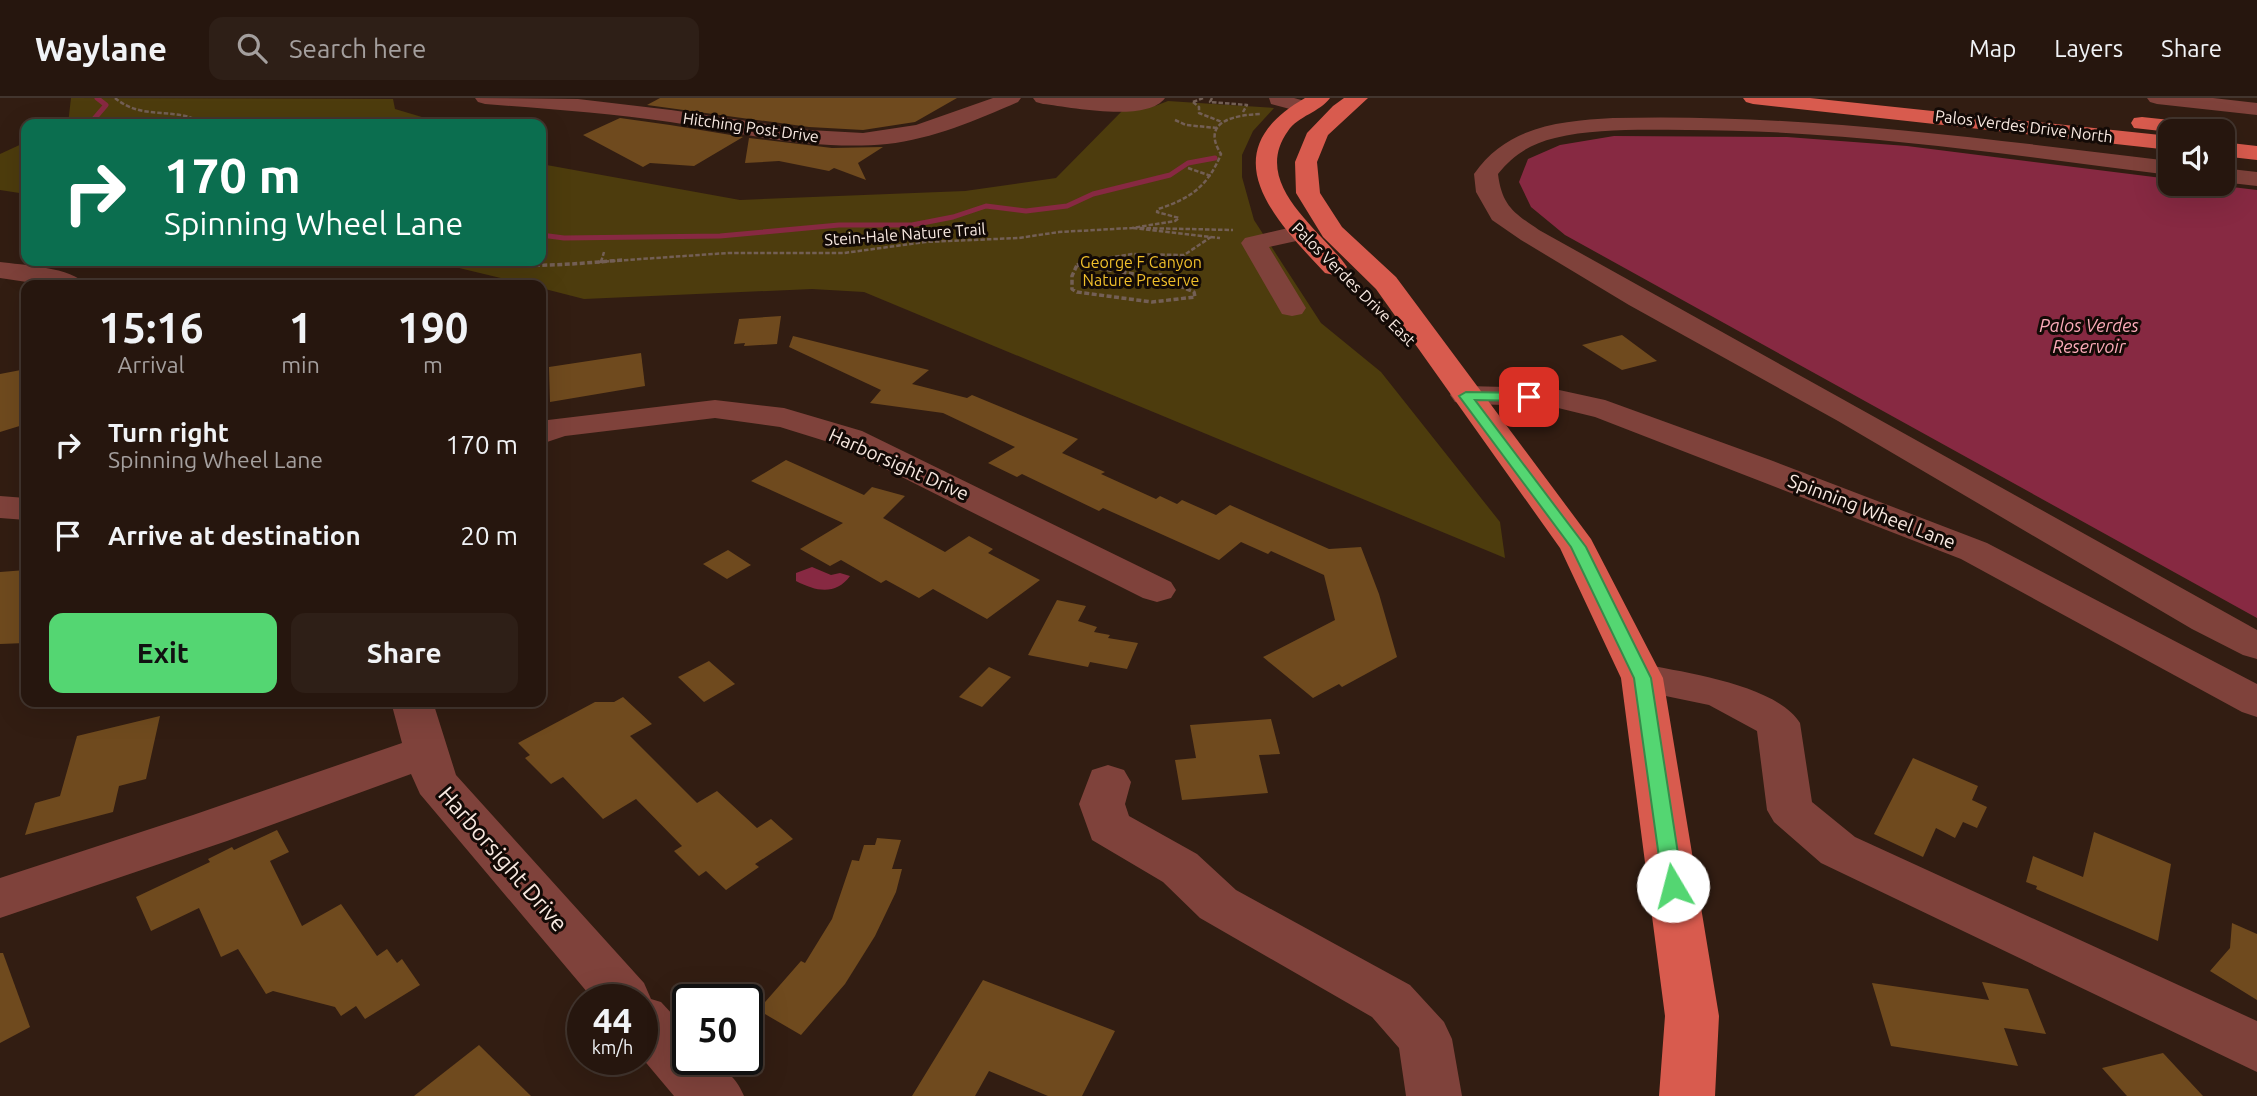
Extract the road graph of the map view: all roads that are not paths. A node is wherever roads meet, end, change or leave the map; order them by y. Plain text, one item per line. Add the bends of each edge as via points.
1 (485, 98) edge
2 (1011, 98) edge
3 (1043, 98) edge
4 (1155, 98) edge
5 (1358, 98) edge
6 (1753, 98) edge
7 (1915, 98) edge
8 (2157, 98) edge
9 (1312, 103) edge
10 (1273, 106) edge
11 (2257, 109) edge
12 (2158, 125) edge
13 (2235, 133) edge
14 (2257, 136) edge
15 (2158, 142) edge
16 (2235, 150) edge
17 (2257, 153) edge
18 (2158, 167) edge
19 (2235, 175) edge
20 (2257, 178) edge
21 (1297, 230) junction
22 (0, 271) edge
23 (58, 280) edge
24 (21, 290) edge
25 (1292, 308) dead end
26 (1466, 396) junction
27 (546, 432) edge
28 (0, 507) edge
29 (21, 509) edge
30 (1157, 590) dead end
31 (2257, 646) edge
32 (1642, 678) junction
33 (2255, 701) edge
34 (414, 707) edge
35 (427, 751) junction
36 (1108, 782) dead end
37 (0, 898) edge
38 (612, 984) edge
39 (658, 1036) edge
40 (2257, 1047) edge
41 (716, 1096) edge
42 (1434, 1096) edge
43 (1687, 1096) edge

1 - 2 street, Hitching Post Drive via 619,109 844,139 888,138 942,126
3 - 4 street via 1127,105
5 - 26 main road, Palos Verdes Drive East via 1318,133 1306,162 1308,193 1332,232 1386,284
6 - 15 main road, Palos Verdes Drive North
7 - 12 main road, Palos Verdes Drive North
8 - 11 street
9 - 10 street via 1278,100
9 - 21 main road, Palos Verdes Drive East via 1280,126 1267,157 1272,190
13 - 14 main road
16 - 17 main road
18 - 31 street via 1861,133 1666,124 1610,125 1535,137 1514,145 1486,174 1488,192 1502,215 1530,235
19 - 20 street
21 - 25 street via 1254,243
21 - 26 main road, Palos Verdes Drive East
22 - 23 street
22 - 24 street
26 - 32 main road, Palos Verdes Drive East via 1578,547
26 - 33 street, Spinning Wheel Lane via 1550,397 1605,410 1761,468 1974,551
27 - 30 street, Harborsight Drive via 715,409 784,418 850,438
28 - 29 street
32 - 40 street via 1720,693 1778,723 1790,810 1838,850
32 - 43 main road, Palos Verdes Drive East via 1692,1016
34 - 35 street, Harborsight Drive
35 - 37 street
35 - 38 street, Harborsight Drive via 436,782
36 - 42 street via 1102,804 1109,828 1180,868 1218,904 1391,1001 1425,1039
39 - 41 street via 703,1088

